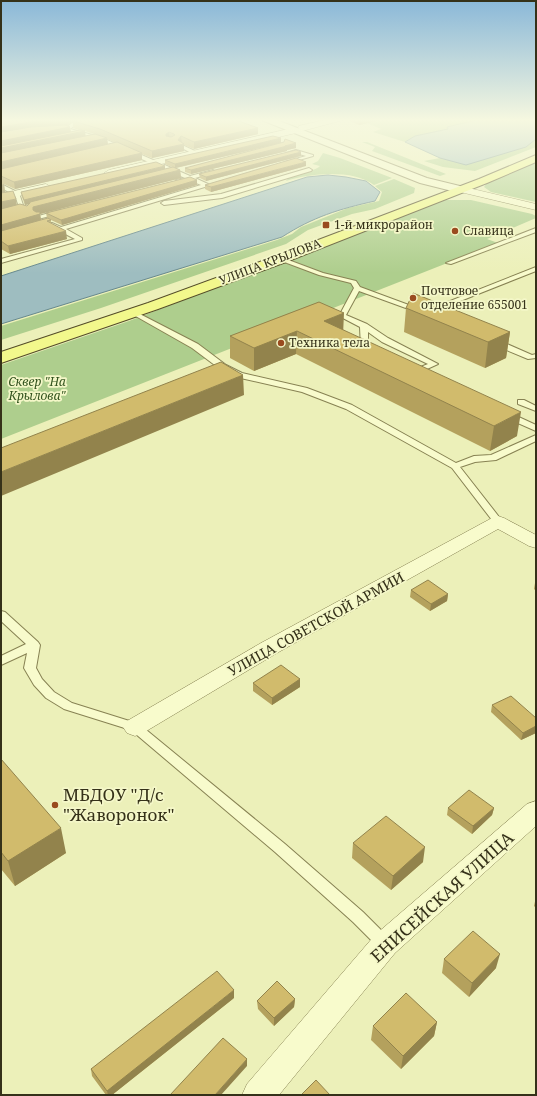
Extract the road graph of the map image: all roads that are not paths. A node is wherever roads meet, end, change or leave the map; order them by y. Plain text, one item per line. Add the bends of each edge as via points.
1 (118, 170) edge
2 (181, 170) edge
3 (220, 170) edge
4 (309, 170) dead end
5 (418, 170) edge
6 (506, 170) edge
7 (175, 171) junction
8 (167, 173) edge
9 (101, 174) edge
10 (189, 178) junction
11 (174, 182) edge
12 (214, 183) edge
13 (55, 185) edge
14 (206, 185) junction
15 (1, 186) edge
16 (460, 189) junction
17 (17, 194) junction
18 (1, 197) edge
19 (138, 206) junction
20 (30, 207) edge
21 (536, 207) edge
22 (22, 209) junction
23 (15, 210) edge
24 (69, 210) edge
25 (38, 217) junction
26 (50, 223) junction
27 (42, 225) edge
28 (60, 229) junction
29 (536, 230) edge
30 (281, 259) junction
31 (1, 261) edge
32 (449, 263) dead end
33 (536, 269) edge
34 (357, 288) junction
35 (134, 313) junction
36 (364, 326) junction
37 (489, 340) edge
38 (377, 353) edge
39 (536, 356) edge
40 (1, 358) edge
41 (430, 378) edge
42 (521, 402) dead end
43 (536, 409) edge
44 (501, 412) edge
45 (536, 428) edge
46 (536, 438) edge
47 (455, 466) junction
48 (498, 522) junction
49 (536, 542) edge
50 (1, 615) edge
51 (34, 644) junction
52 (1, 661) edge
53 (135, 727) junction
54 (536, 811) edge
55 (385, 944) junction
56 (258, 1095) edge

1 - 9 street
2 - 7 lane
3 - 10 lane
4 - 19 lane via 222,196
5 - 16 street
6 - 16 main road, УЛИЦА КРЫЛОВА
7 - 8 lane
7 - 10 lane
10 - 11 lane
10 - 14 lane
12 - 14 lane
13 - 17 street
14 - 19 lane
15 - 17 lane
16 - 21 street
16 - 30 main road, УЛИЦА КРЫЛОВА
17 - 18 street
17 - 22 lane
19 - 28 lane
20 - 22 lane
22 - 23 lane
22 - 25 lane
24 - 25 lane
25 - 26 lane
26 - 27 lane
26 - 28 lane
28 - 31 lane via 80,239
29 - 32 lane
30 - 34 lane via 321,274 354,282
30 - 35 main road, УЛИЦА КРЫЛОВА
33 - 34 lane via 428,315
34 - 36 lane via 342,316
35 - 40 main road, УЛИЦА КРЫЛОВА
35 - 47 lane via 196,346 220,369 304,390 349,408
36 - 38 lane via 364,347
36 - 41 lane via 385,340 434,364 413,370
37 - 39 lane via 531,357
42 - 43 lane
44 - 45 lane
46 - 47 lane via 493,458 474,459
47 - 48 lane
48 - 49 street
48 - 53 street, УЛИЦА СОВЕТСКОЙ АРМИИ via 269,648
50 - 51 lane
51 - 52 lane
51 - 53 lane via 30,668 50,695 68,706
53 - 55 lane via 280,848
54 - 55 street, ЕНИСЕЙСКАЯ УЛИЦА
55 - 56 street, ЕНИСЕЙСКАЯ УЛИЦА

